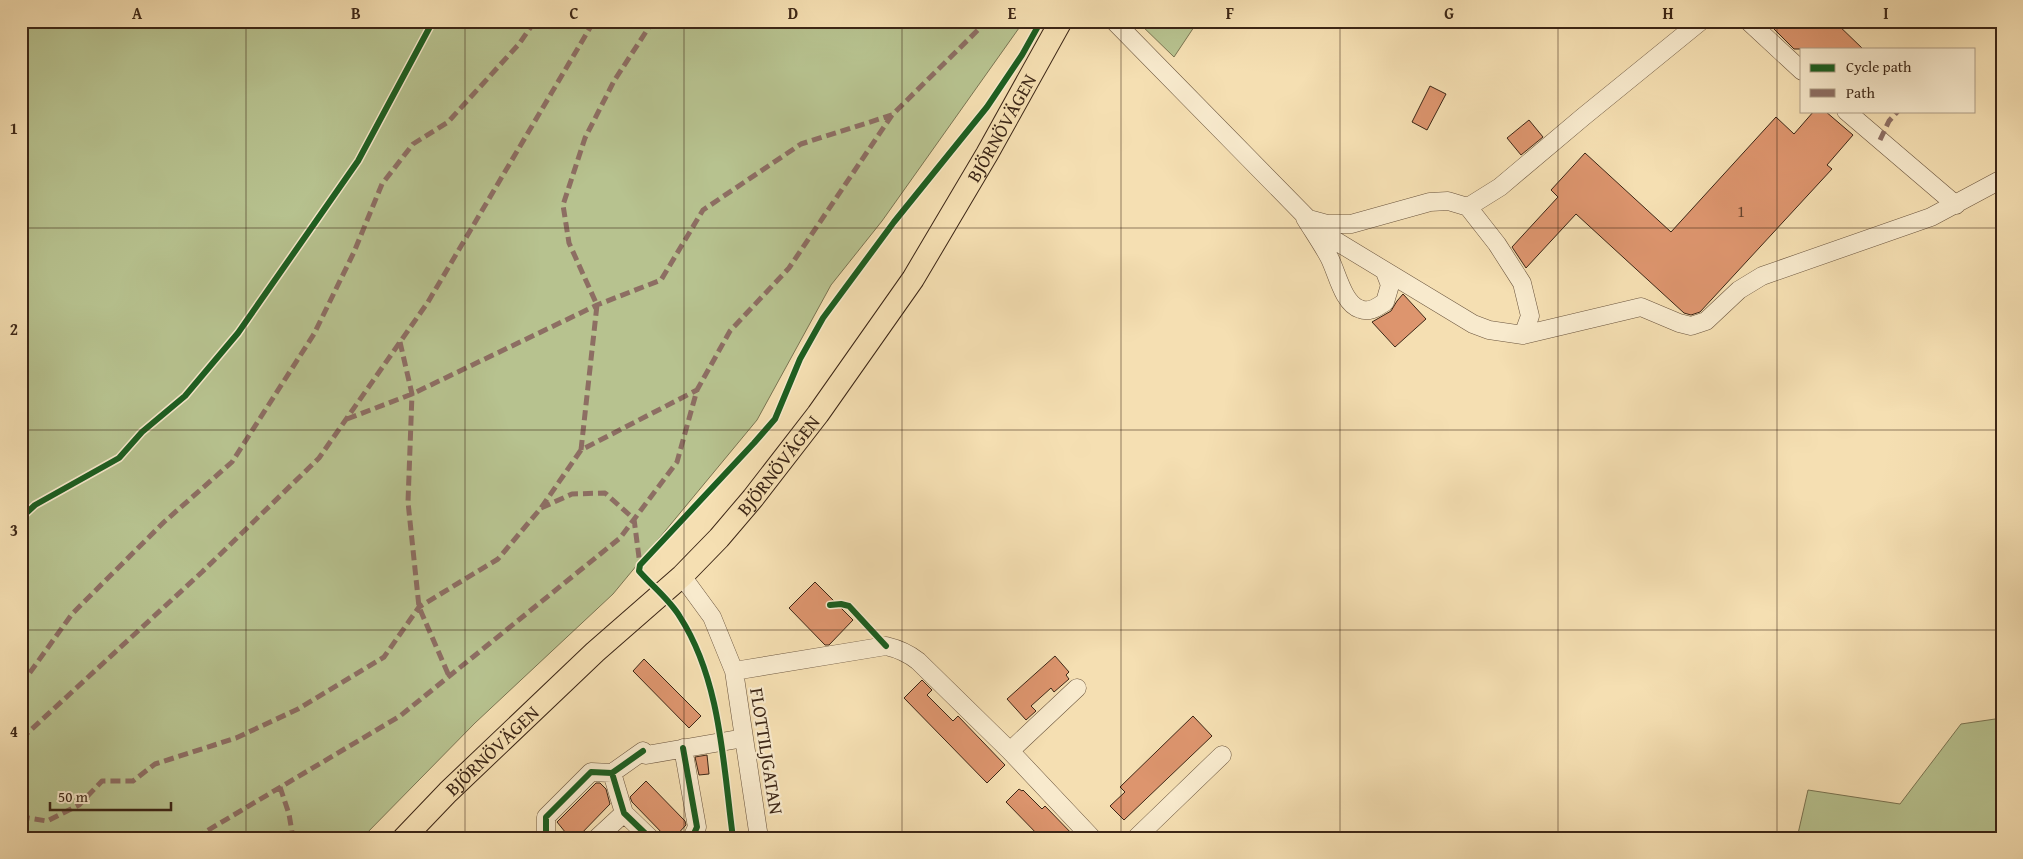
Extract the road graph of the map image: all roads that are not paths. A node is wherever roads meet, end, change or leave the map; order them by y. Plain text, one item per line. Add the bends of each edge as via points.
1 (1061, 21) edge
2 (1114, 21) edge
3 (1701, 21) edge
4 (1748, 21) edge
5 (1800, 69) edge
6 (1847, 112) edge
7 (2002, 179) edge
8 (1956, 205) junction
9 (1468, 207) junction
10 (1305, 218) junction
11 (1385, 272) junction
12 (1523, 335) junction
13 (682, 576) junction
14 (734, 671) junction
15 (1077, 688) dead end
16 (744, 738) junction
17 (683, 748) junction
18 (1010, 751) junction
19 (1222, 754) dead end
20 (612, 773) junction
21 (624, 813) junction
22 (641, 834) edge
23 (551, 836) edge
24 (404, 838) edge
25 (597, 838) edge
26 (692, 838) edge
27 (759, 838) edge
28 (1092, 838) edge
29 (1136, 838) edge

1 - 13 main road, BJÖRNÖVÄGEN via 982,163 889,316 753,498
2 - 10 street
3 - 9 street via 1500,187
4 - 5 street
6 - 8 street
7 - 8 street
8 - 12 street via 1902,228 1762,276 1739,290 1701,323 1691,326 1679,323 1641,307
9 - 10 street via 1448,201 1430,202 1351,224 1327,224
9 - 12 street via 1522,283 1530,316
10 - 11 street via 1321,232
10 - 11 street via 1353,305 1370,311 1385,302 1390,285
11 - 12 street via 1473,324
13 - 14 street, FLOTTILJGATAN via 712,617
13 - 24 main road, BJÖRNÖVÄGEN via 595,652
14 - 16 street, FLOTTILJGATAN
14 - 18 street, FLOTTILJGATAN via 886,646 900,649 918,661
15 - 18 street
16 - 17 street
16 - 27 street, FLOTTILJGATAN
17 - 20 street via 644,753
17 - 26 street via 697,827
18 - 28 street, FLOTTILJGATAN
19 - 29 street
20 - 21 street
20 - 23 street via 591,772 546,817
21 - 22 street
21 - 25 street

